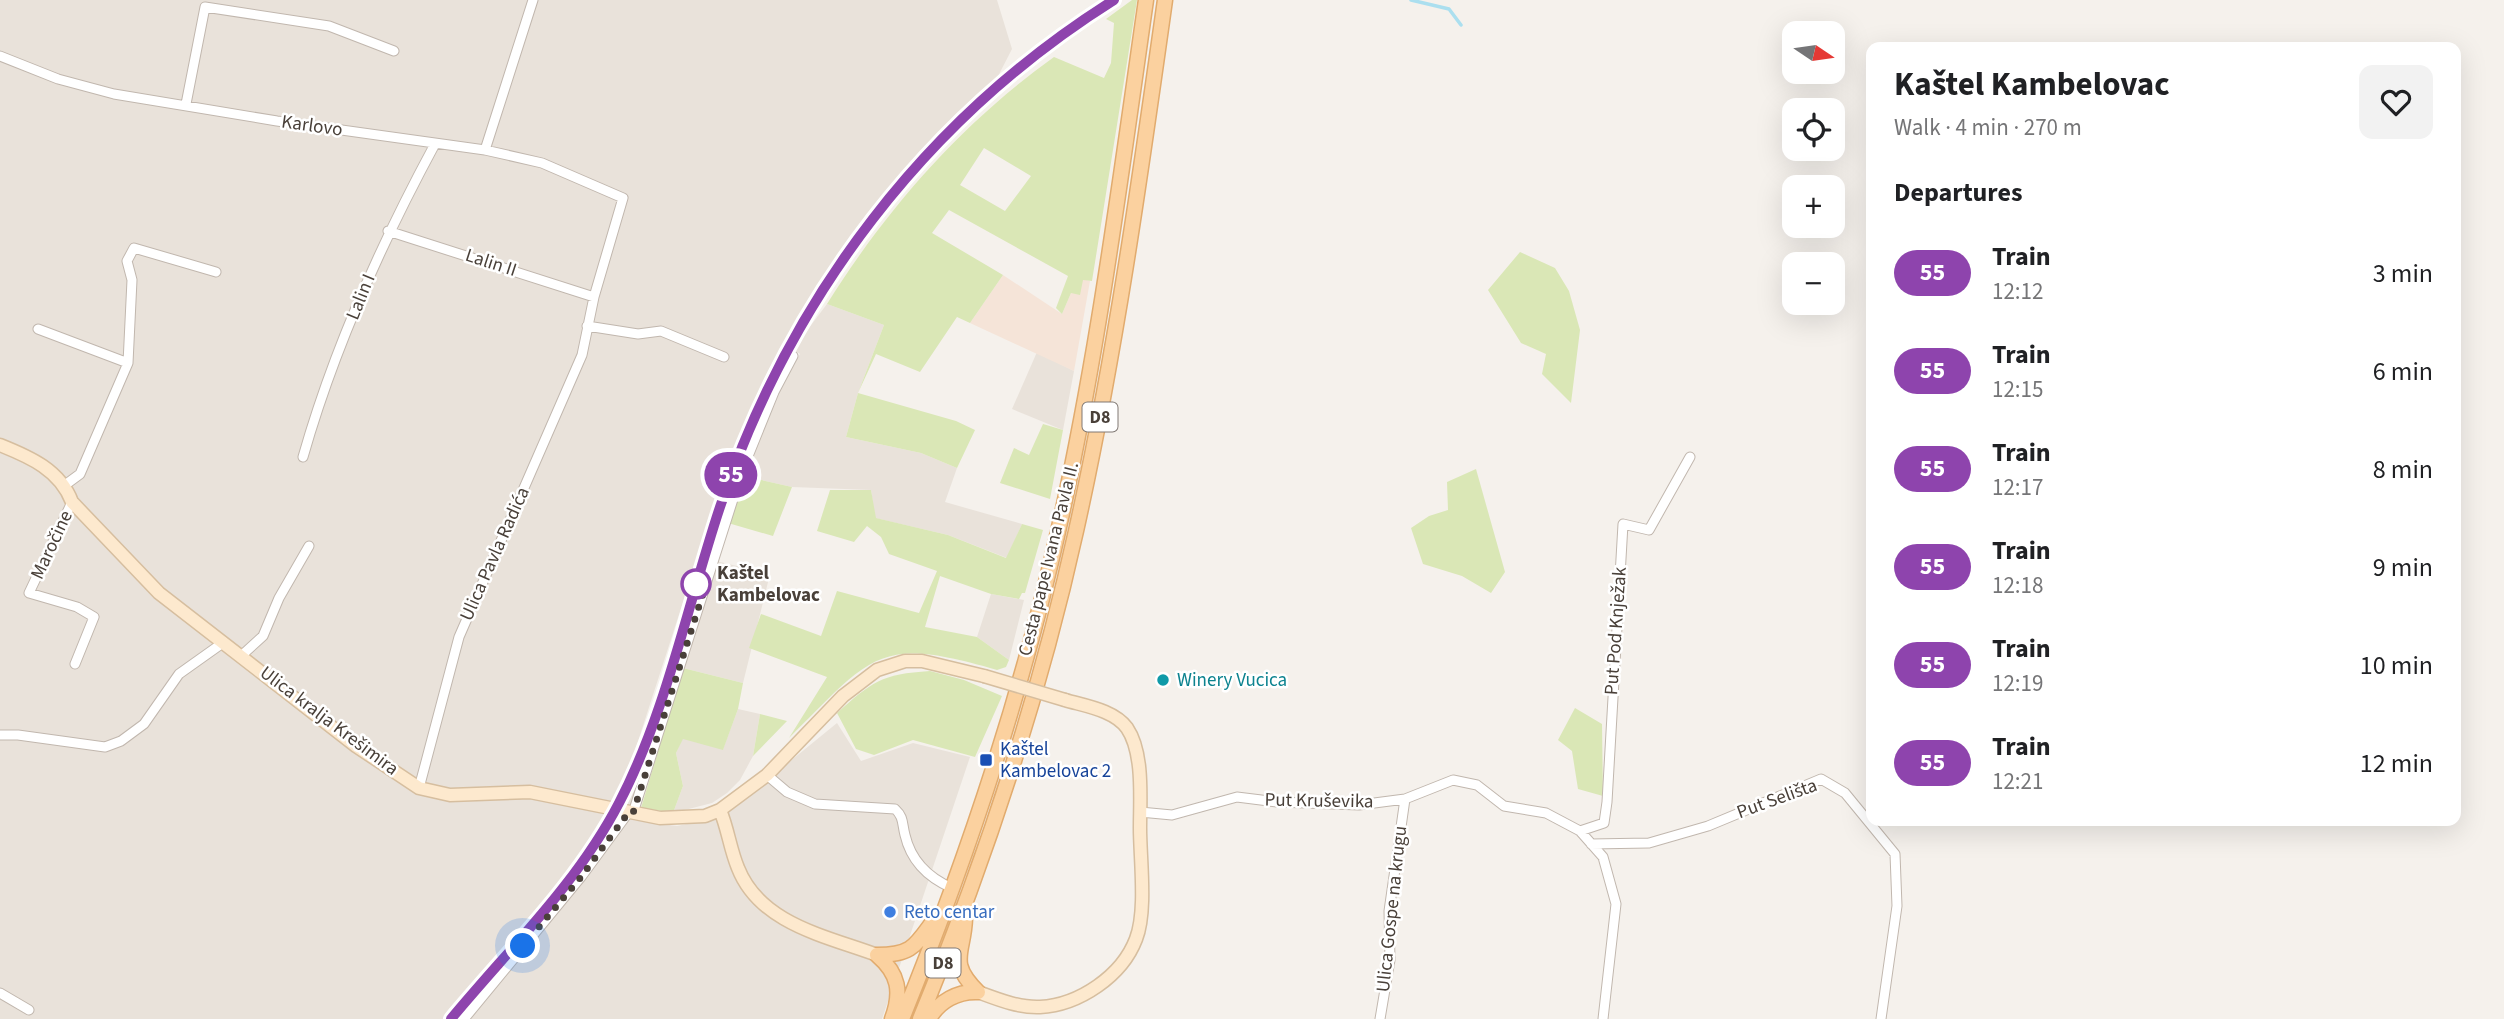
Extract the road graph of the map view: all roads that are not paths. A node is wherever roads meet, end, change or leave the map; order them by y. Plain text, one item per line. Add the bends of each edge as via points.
1 (533, 0) edge
2 (1146, 5) edge
3 (1164, 5) edge
4 (394, 51) dead end
5 (0, 56) edge
6 (186, 104) junction
7 (435, 144) junction
8 (485, 150) junction
9 (623, 198) joint
10 (388, 231) junction
11 (216, 272) dead end
12 (594, 297) junction
13 (587, 326) junction
14 (38, 329) dead end
15 (793, 356) dead end
16 (724, 357) dead end
17 (128, 363) junction
18 (0, 445) edge
19 (303, 457) dead end
20 (1690, 457) dead end
21 (65, 485) junction
22 (72, 502) junction
23 (309, 546) dead end
24 (223, 642) junction
25 (241, 656) junction
26 (75, 664) dead end
27 (0, 735) edge
28 (767, 775) junction
29 (419, 788) junction
30 (1405, 799) junction
31 (720, 810) junction
32 (631, 813) junction
33 (1140, 813) junction
34 (1866, 819) edge
35 (1872, 826) edge
36 (1580, 831) junction
37 (1591, 844) junction
38 (952, 888) junction
39 (964, 906) junction
40 (943, 912) junction
41 (877, 955) junction
42 (978, 992) junction
43 (0, 993) edge
44 (29, 1010) dead end
45 (464, 1019) edge
46 (892, 1019) edge
47 (902, 1019) edge
48 (920, 1019) edge
49 (929, 1019) edge
50 (1380, 1019) edge
51 (1603, 1019) edge
52 (1881, 1019) edge

1 - 8 street
2 - 38 main road, Cesta pape Ivana Pavla II. / D8 via 1102,305 1063,511 1011,710
3 - 39 main road, Cesta pape Ivana Pavla II. / D8 via 1116,325 1076,533 1026,722
4 - 6 street via 330,26 205,7
5 - 6 street, Karlovo via 114,94
6 - 7 street, Karlovo
7 - 8 street, Karlovo
7 - 10 street, Lalin I
8 - 9 street, Karlovo via 542,163
9 - 12 street, Ulica Pavla Radića
10 - 12 street, Lalin II
10 - 19 street, Lalin I via 336,359
11 - 17 street via 134,248 127,261 132,280
12 - 13 street, Ulica Pavla Radića
13 - 16 street via 638,334 661,331
13 - 29 street, Ulica Pavla Radića via 582,355 459,637
14 - 17 street
15 - 32 street via 742,471
17 - 21 street via 80,474
18 - 21 street, Ulica kralja Krešimira via 30,457
20 - 36 street, Put Pod Knježak via 1649,530 1623,524 1604,824
21 - 22 street, Ulica kralja Krešimira
22 - 24 street, Ulica kralja Krešimira via 159,593
22 - 26 street, Maročine via 29,593 94,617
23 - 25 street via 263,636
24 - 25 street, Ulica kralja Krešimira
24 - 27 street via 179,674 144,724 121,741 105,747
25 - 29 street, Ulica kralja Krešimira via 356,746
28 - 31 street, Ulica kralja Krešimira
28 - 33 street, Ulica kralja Krešimira, bridge via 843,696 877,670 922,661 1111,715 1126,727 1136,747
28 - 38 street via 786,792 815,804 895,809 918,863
29 - 32 street, Ulica kralja Krešimira via 450,795 530,792
30 - 33 street, Put Kruševika via 1359,805 1237,797 1172,816
30 - 36 street, Put Kruševika via 1453,780 1477,785 1504,806 1546,813
30 - 50 street, Ulica Gospe na krugu
31 - 32 street, Ulica kralja Krešimira via 677,819
31 - 41 street via 737,867 766,908 783,920
32 - 45 street
33 - 42 street, Ulica kralja Krešimira via 1140,921 1136,940 1107,979 1073,1000 1040,1007 1003,1002
34 - 37 street, Put Selišta via 1845,793 1821,779 1649,844
35 - 52 street, Put Selišta via 1895,854 1897,906
36 - 37 street, Put Kruševika
37 - 51 street, Put Kruševika via 1603,857 1616,904
38 - 40 main road, Cesta pape Ivana Pavla II. / D8
39 - 42 main road via 957,962
39 - 48 main road, Cesta pape Ivana Pavla II. / D8
40 - 41 main road via 914,947
40 - 47 main road, Cesta pape Ivana Pavla II. / D8
41 - 46 main road via 890,966 898,985
42 - 49 main road via 967,991 949,999
43 - 44 street

